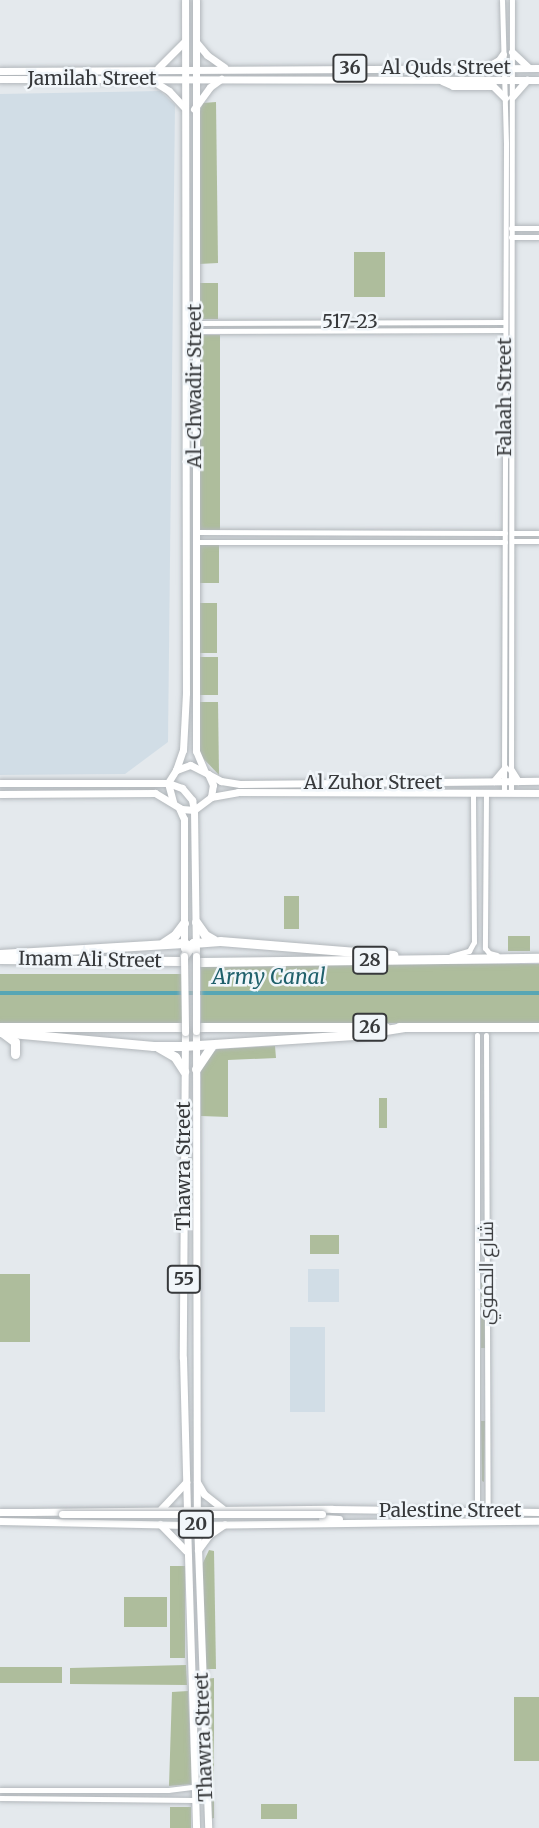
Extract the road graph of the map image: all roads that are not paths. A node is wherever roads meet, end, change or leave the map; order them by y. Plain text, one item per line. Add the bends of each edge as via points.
1 (185, 0) edge
2 (196, 0) edge
3 (502, 0) edge
4 (512, 0) edge
5 (184, 42) junction
6 (196, 42) junction
7 (512, 52) junction
8 (503, 54) junction
9 (225, 67) junction
10 (159, 68) junction
11 (196, 68) junction
12 (368, 68) junction
13 (486, 68) junction
14 (503, 68) junction
15 (512, 68) junction
16 (529, 68) junction
17 (539, 68) edge
18 (184, 69) junction
19 (0, 71) edge
20 (0, 79) edge
21 (150, 79) junction
22 (184, 79) junction
23 (195, 79) junction
24 (221, 79) junction
25 (503, 79) junction
26 (512, 79) junction
27 (366, 80) junction
28 (439, 80) junction
29 (533, 80) edge
30 (508, 98) junction
31 (185, 108) junction
32 (194, 110) junction
33 (193, 181) junction
34 (184, 182) junction
35 (511, 228) junction
36 (539, 228) edge
37 (511, 237) junction
38 (539, 237) edge
39 (363, 322) junction
40 (505, 322) junction
41 (196, 327) junction
42 (363, 330) junction
43 (505, 330) junction
44 (195, 532) junction
45 (358, 532) junction
46 (508, 533) junction
47 (539, 533) edge
48 (539, 541) edge
49 (195, 542) junction
50 (359, 542) junction
51 (508, 542) junction
52 (508, 769) junction
53 (176, 770) junction
54 (206, 772) junction
55 (492, 781) junction
56 (511, 781) junction
57 (539, 781) edge
58 (0, 783) edge
59 (105, 783) junction
60 (168, 783) junction
61 (104, 793) junction
62 (473, 793) junction
63 (486, 793) junction
64 (508, 793) junction
65 (539, 793) edge
66 (0, 794) edge
67 (211, 797) junction
68 (175, 804) junction
69 (194, 810) junction
70 (196, 922) junction
71 (184, 923) junction
72 (219, 942) junction
73 (163, 943) junction
74 (190, 950) junction
75 (0, 954) edge
76 (510, 958) junction
77 (539, 958) edge
78 (0, 959) edge
79 (412, 959) junction
80 (443, 959) junction
81 (404, 1027) junction
82 (539, 1027) edge
83 (182, 1029) junction
84 (199, 1029) junction
85 (1, 1030) edge
86 (32, 1035) junction
87 (477, 1035) dead end
88 (486, 1035) dead end
89 (191, 1044) junction
90 (212, 1045) junction
91 (153, 1046) junction
92 (196, 1069) junction
93 (184, 1071) junction
94 (477, 1241) junction
95 (487, 1241) junction
96 (197, 1389) junction
97 (184, 1390) junction
98 (186, 1482) junction
99 (197, 1482) junction
100 (477, 1486) junction
101 (488, 1486) junction
102 (408, 1505) dead end
103 (523, 1505) dead end
104 (223, 1509) junction
105 (159, 1510) junction
106 (187, 1510) junction
107 (197, 1510) junction
108 (360, 1511) junction
109 (421, 1511) junction
110 (0, 1512) edge
111 (28, 1512) junction
112 (477, 1512) junction
113 (488, 1512) junction
114 (516, 1512) junction
115 (539, 1512) edge
116 (62, 1516) junction
117 (322, 1516) junction
118 (0, 1521) edge
119 (364, 1521) junction
120 (539, 1521) edge
121 (28, 1522) junction
122 (187, 1523) junction
123 (197, 1523) junction
124 (159, 1524) junction
125 (225, 1524) junction
126 (198, 1550) junction
127 (188, 1554) junction
128 (192, 1734) junction
129 (204, 1734) junction
130 (194, 1787) junction
131 (0, 1790) edge
132 (181, 1790) junction
133 (0, 1798) edge
134 (181, 1798) junction
135 (195, 1800) junction
136 (196, 1828) edge
137 (208, 1828) edge

1 - 5 main road, Al-Chwadir Street
2 - 6 main road, Al-Chwadir Street
3 - 8 street, Falaah Street
4 - 7 street, Falaah Street
5 - 10 main road
5 - 18 main road, Al-Chwadir Street
6 - 9 main road
6 - 11 main road, Al-Chwadir Street
7 - 15 street, Falaah Street
7 - 16 main road
8 - 13 main road
8 - 14 street, Falaah Street
9 - 11 main road, Al Quds Street / 36
9 - 12 main road, Al Quds Street / 36
10 - 18 main road, Jamilah Street / 36
10 - 19 main road, Jamilah Street / 36
11 - 18 main road, Al Quds Street / 36
11 - 23 main road, Al-Chwadir Street
12 - 13 main road, Al Quds Street / 36
12 - 27 main road
13 - 14 main road, Al Quds Street / 36
14 - 15 main road, Al Quds Street / 36
14 - 25 street, Falaah Street
15 - 16 main road, Al Quds Street / 36
15 - 26 street, Falaah Street
16 - 17 main road, Al Quds Street / 36
18 - 22 main road, Al-Chwadir Street
20 - 21 main road, Jamilah Street / 36
21 - 22 main road, Jamilah Street / 36
21 - 31 main road via 169,90
22 - 23 main road, Al Quds Street / 36
22 - 31 main road, Al-Chwadir Street
23 - 24 main road, Al Quds Street / 36
23 - 32 main road, Al-Chwadir Street
24 - 27 main road, Al Quds Street / 36
24 - 32 main road
25 - 26 main road, Al Quds Street / 36
25 - 28 main road, Al Quds Street / 36
25 - 30 street, Falaah Street
26 - 29 main road, Al Quds Street / 36
26 - 30 street, Falaah Street
27 - 28 main road, Al Quds Street / 36
28 - 30 main road via 453,86 493,86
29 - 30 main road
30 - 35 street, Falaah Street
30 - 40 street, Falaah Street
31 - 34 main road, Al-Chwadir Street
32 - 33 main road, Al-Chwadir Street
33 - 34 main road
33 - 41 main road, Al-Chwadir Street
34 - 53 main road, Al-Chwadir Street via 185,719
35 - 36 street
35 - 37 street, Falaah Street
37 - 38 street
37 - 46 street, Falaah Street
39 - 40 street, 517-23
39 - 41 street, 517-23
39 - 42 street
40 - 43 street, Falaah Street
41 - 42 street, 517-23
41 - 44 main road, Al-Chwadir Street
42 - 43 street, 517-23
43 - 46 street, Falaah Street
44 - 45 street
44 - 49 main road, Al-Chwadir Street
45 - 46 street
45 - 50 street
46 - 47 street
46 - 51 street, Falaah Street
48 - 51 street
49 - 50 street
49 - 54 main road, Al-Chwadir Street via 196,751
50 - 51 street
51 - 52 street, Falaah Street
51 - 52 street, Falaah Street via 514,557 514,753
52 - 55 main road
52 - 56 main road
52 - 56 street, Falaah Street
53 - 54 main road, Al Zuhor Street via 190,765
53 - 60 main road, Al-Chwadir Street
54 - 55 main road, Al Zuhor Street via 240,784
54 - 67 main road, Al-Chwadir Street via 213,785
55 - 56 main road, Al Zuhor Street
56 - 57 main road, Al Zuhor Street
56 - 64 street, Falaah Street
58 - 59 main road
59 - 60 main road
59 - 61 main road
60 - 68 main road
60 - 69 main road via 186,791
61 - 66 main road
61 - 68 main road via 155,793
62 - 63 main road, Al Zuhor Street
62 - 67 main road, Al Zuhor Street via 238,792
62 - 80 street via 474,942 469,951
63 - 64 main road, Al Zuhor Street
63 - 76 street via 485,948
64 - 65 main road, Al Zuhor Street
67 - 69 main road
68 - 69 main road
68 - 71 main road via 184,819
69 - 70 main road
70 - 72 highway via 205,935
70 - 74 main road
71 - 73 highway
71 - 74 main road
72 - 74 highway
72 - 79 highway
73 - 74 highway
73 - 75 highway
74 - 78 highway, Imam Ali Street / 28
74 - 79 highway, Imam Ali Street / 28
74 - 83 main road, bridge
74 - 84 main road, bridge
76 - 77 highway, Imam Ali Street / 28
76 - 80 highway, Imam Ali Street / 28
79 - 80 highway, Imam Ali Street / 28
81 - 82 highway, 26
81 - 84 highway, 26
81 - 90 highway
83 - 85 highway
83 - 89 highway
84 - 89 highway
85 - 86 highway
85 - 86 highway via 14,1040 16,1051
86 - 91 highway
87 - 94 street, شارع الحموي
88 - 95 street, شارع الحموي
89 - 90 highway
89 - 91 highway
89 - 92 main road, Thawra Street / 55
89 - 93 main road, Thawra Street / 55
90 - 92 highway
91 - 93 highway via 175,1057
92 - 96 main road, Thawra Street / 55
93 - 97 main road, Thawra Street / 55
94 - 95 street
94 - 100 street, شارع الحموي
95 - 101 street, شارع الحموي
96 - 97 main road
96 - 99 main road, Thawra Street / 55
97 - 98 main road, Thawra Street / 55
98 - 105 main road
98 - 106 main road, Thawra Street / 55
99 - 104 main road
99 - 107 main road, Thawra Street / 55
100 - 101 street
100 - 112 street, شارع الحموي
101 - 113 street, شارع الحموي
102 - 109 main road
103 - 114 main road
104 - 107 main road, Palestine Street / 20
104 - 108 main road, Palestine Street / 20
105 - 106 main road, Palestine Street / 20
105 - 111 main road, Palestine Street / 20
106 - 107 main road, Palestine Street / 20
108 - 109 main road, Palestine Street / 20
108 - 117 main road, Palestine Street / 20
109 - 112 main road, Palestine Street / 20
110 - 111 main road, Palestine Street / 20
111 - 116 main road, Palestine Street / 20
112 - 113 main road, Palestine Street / 20
113 - 114 main road, Palestine Street / 20
114 - 115 main road, Palestine Street / 20
116 - 117 main road, Palestine Street / 20, bridge
116 - 121 main road, Palestine Street / 20
117 - 119 main road, Palestine Street / 20
118 - 121 main road, Palestine Street / 20
119 - 120 main road, Palestine Street / 20
119 - 125 main road, Palestine Street / 20
121 - 124 main road, Palestine Street / 20
122 - 123 main road, Palestine Street / 20
122 - 124 main road, Palestine Street / 20
122 - 127 main road, Thawra Street
123 - 125 main road, Palestine Street / 20
123 - 126 main road, Thawra Street
124 - 127 main road
125 - 126 main road
126 - 129 main road, Thawra Street
127 - 128 main road, Thawra Street
128 - 129 main road
128 - 130 main road, Thawra Street
129 - 137 main road, Thawra Street
130 - 132 street
130 - 135 main road, Thawra Street
131 - 132 street
132 - 134 street
133 - 134 street
134 - 135 street
135 - 136 main road, Thawra Street

